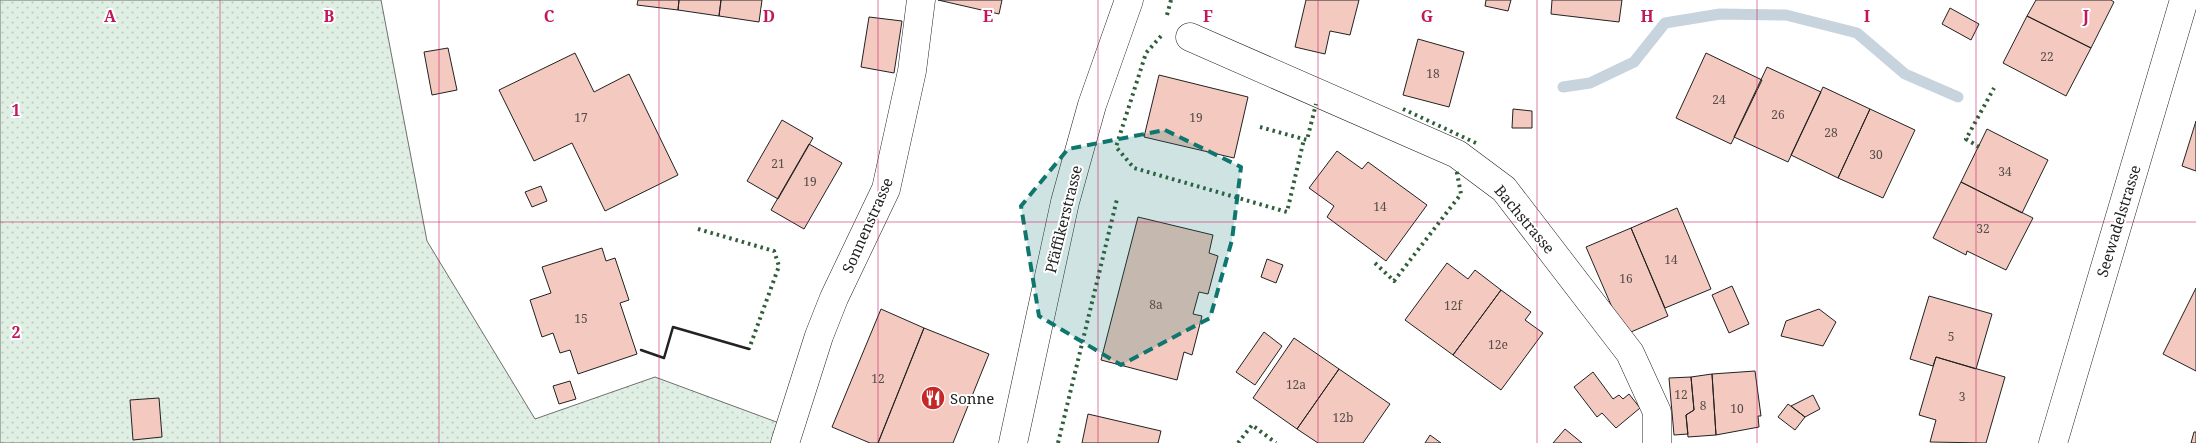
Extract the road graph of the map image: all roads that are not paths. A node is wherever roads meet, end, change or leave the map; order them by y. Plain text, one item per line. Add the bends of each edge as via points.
1 (921, 0) edge
2 (1129, 0) edge
3 (2184, 0) edge
4 (1190, 37) dead end
5 (785, 443) edge
6 (1013, 443) edge
7 (1657, 443) edge
8 (2053, 443) edge

1 - 5 street, Sonnenstrasse via 912,71 886,189 834,298
2 - 6 street, Pfäffikerstrasse via 1092,105 1065,202
3 - 8 street, Seewadelstrasse
4 - 7 street, Bachstrasse via 1457,154 1504,189 1630,353 1657,412

